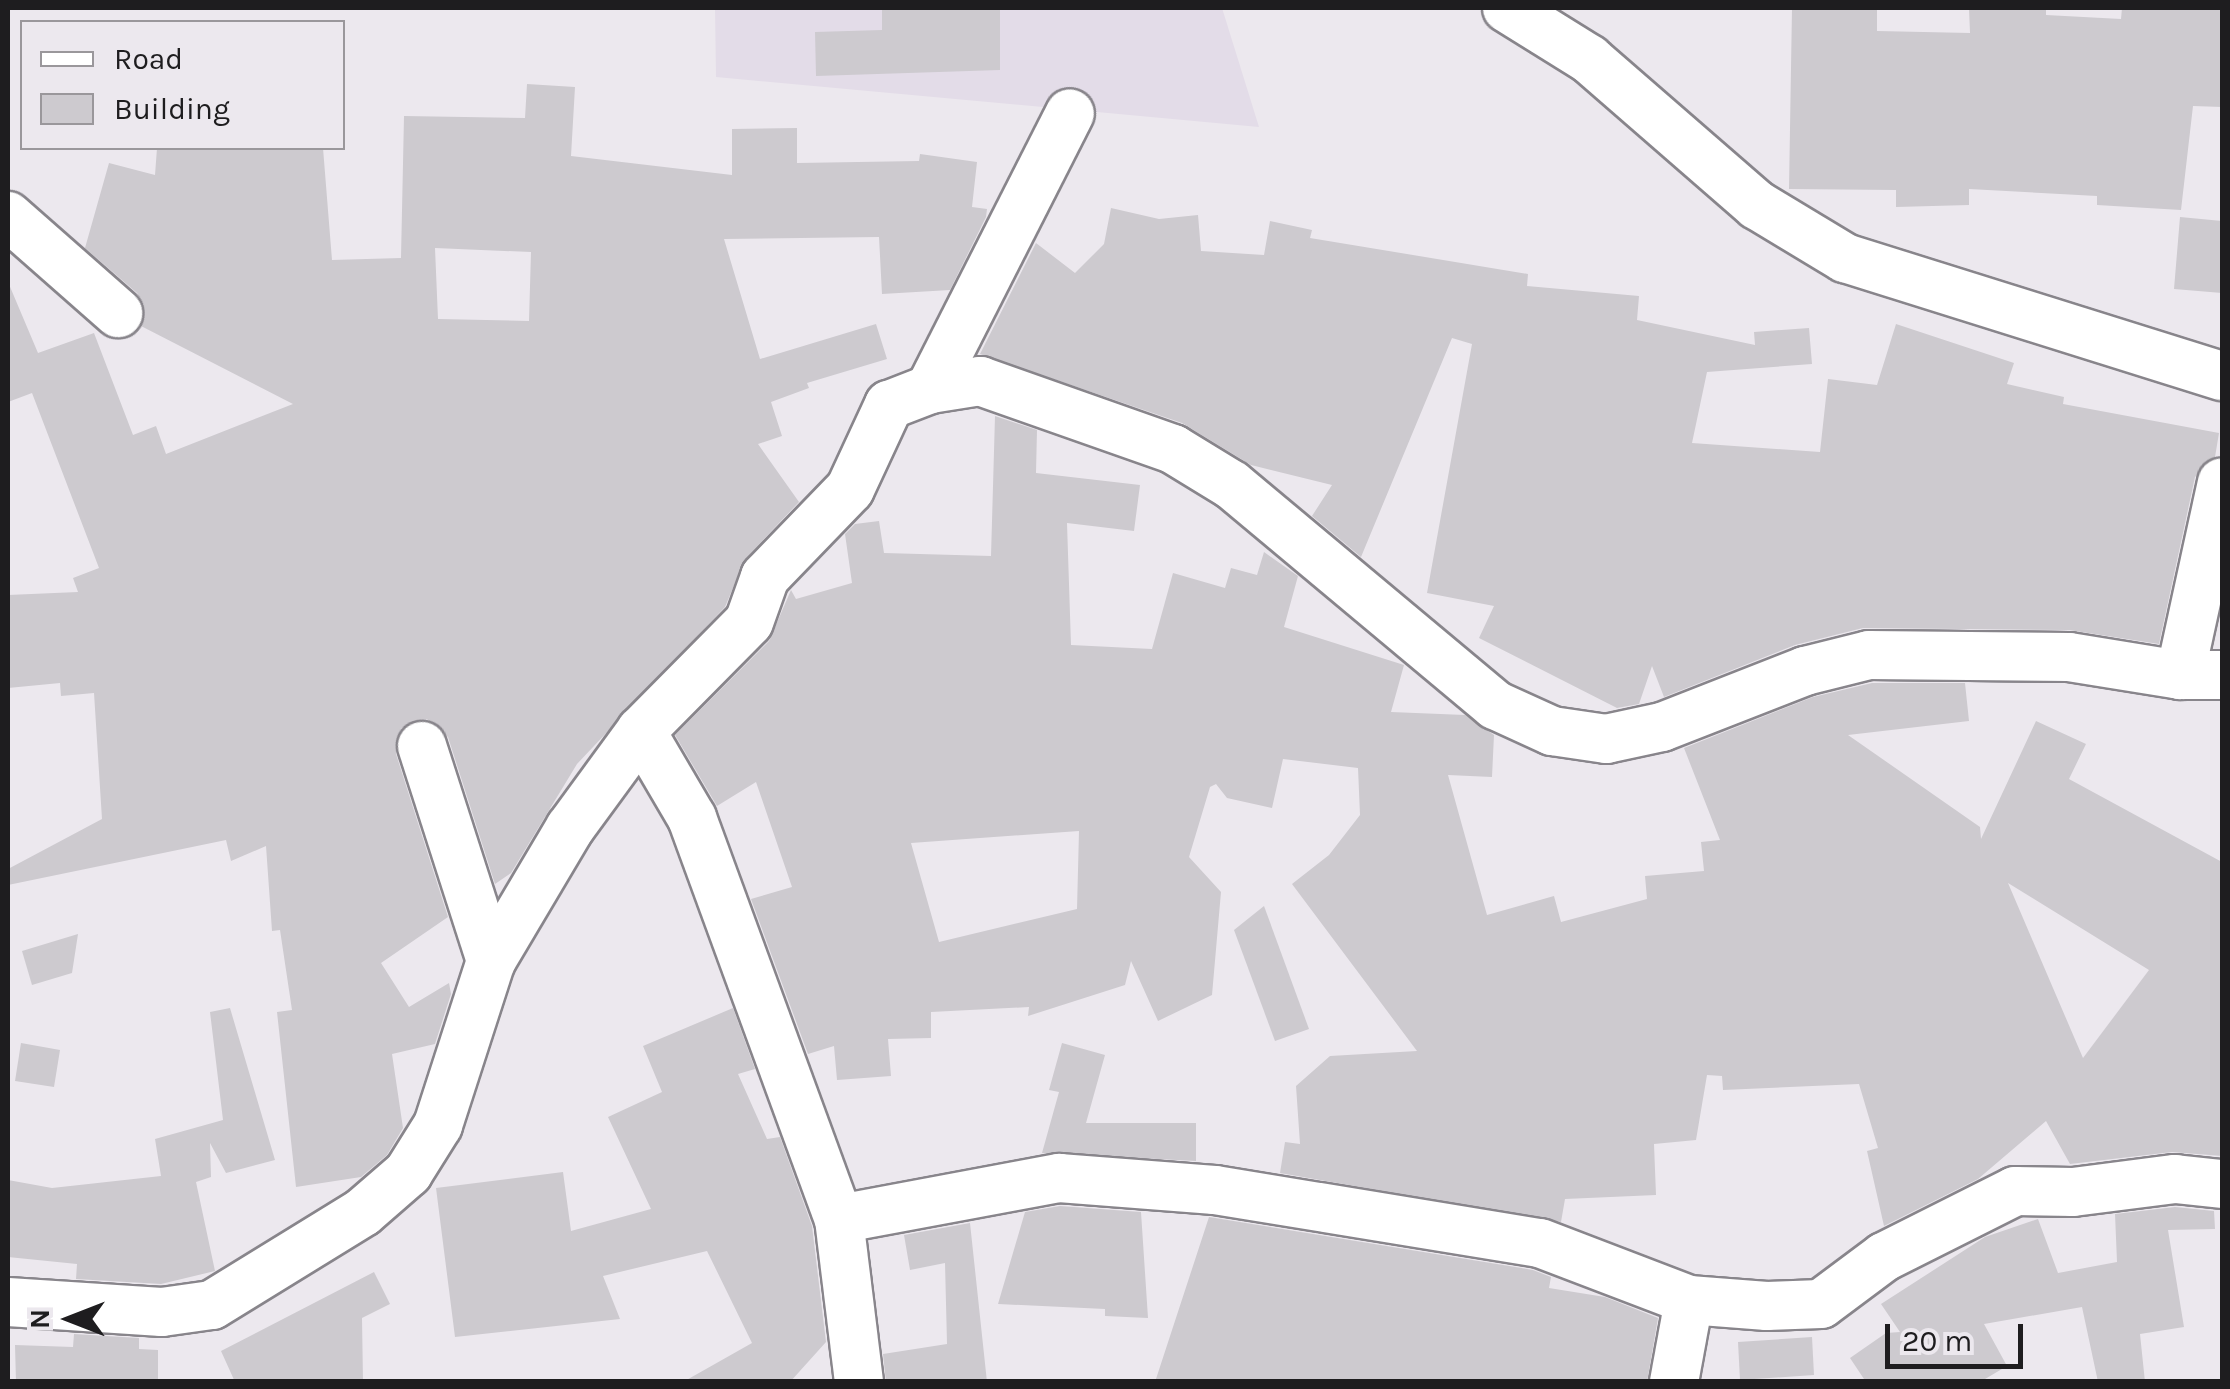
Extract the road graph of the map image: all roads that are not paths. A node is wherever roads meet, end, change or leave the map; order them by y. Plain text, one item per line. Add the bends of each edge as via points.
1 (1507, 8) edge
2 (1070, 113) dead end
3 (8, 216) edge
4 (118, 313) dead end
5 (2222, 376) edge
6 (930, 389) junction
7 (2222, 483) edge
8 (2201, 675) edge
9 (642, 731) junction
10 (422, 746) dead end
11 (491, 961) junction
12 (2222, 1184) edge
13 (839, 1219) junction
14 (1689, 1300) junction
15 (8, 1302) edge
16 (860, 1382) edge
17 (1674, 1382) edge

1 - 5 street via 1589,59 1757,204 1845,258
2 - 6 street
3 - 4 street
6 - 8 street via 980,381 1172,449 1232,485 1496,705 1552,731 1606,739 1662,727 1806,670 1869,655 2069,657
6 - 9 street via 890,404 850,490 766,577 749,622
7 - 8 street
9 - 11 street via 570,828
9 - 13 street via 692,818
10 - 11 street
11 - 15 street via 438,1124 408,1173 363,1212 212,1305 162,1312
12 - 14 street via 2175,1179 2073,1192 2015,1191 1884,1257 1821,1304
13 - 14 street via 1058,1178 1216,1190 1540,1244
13 - 16 street
14 - 17 street

